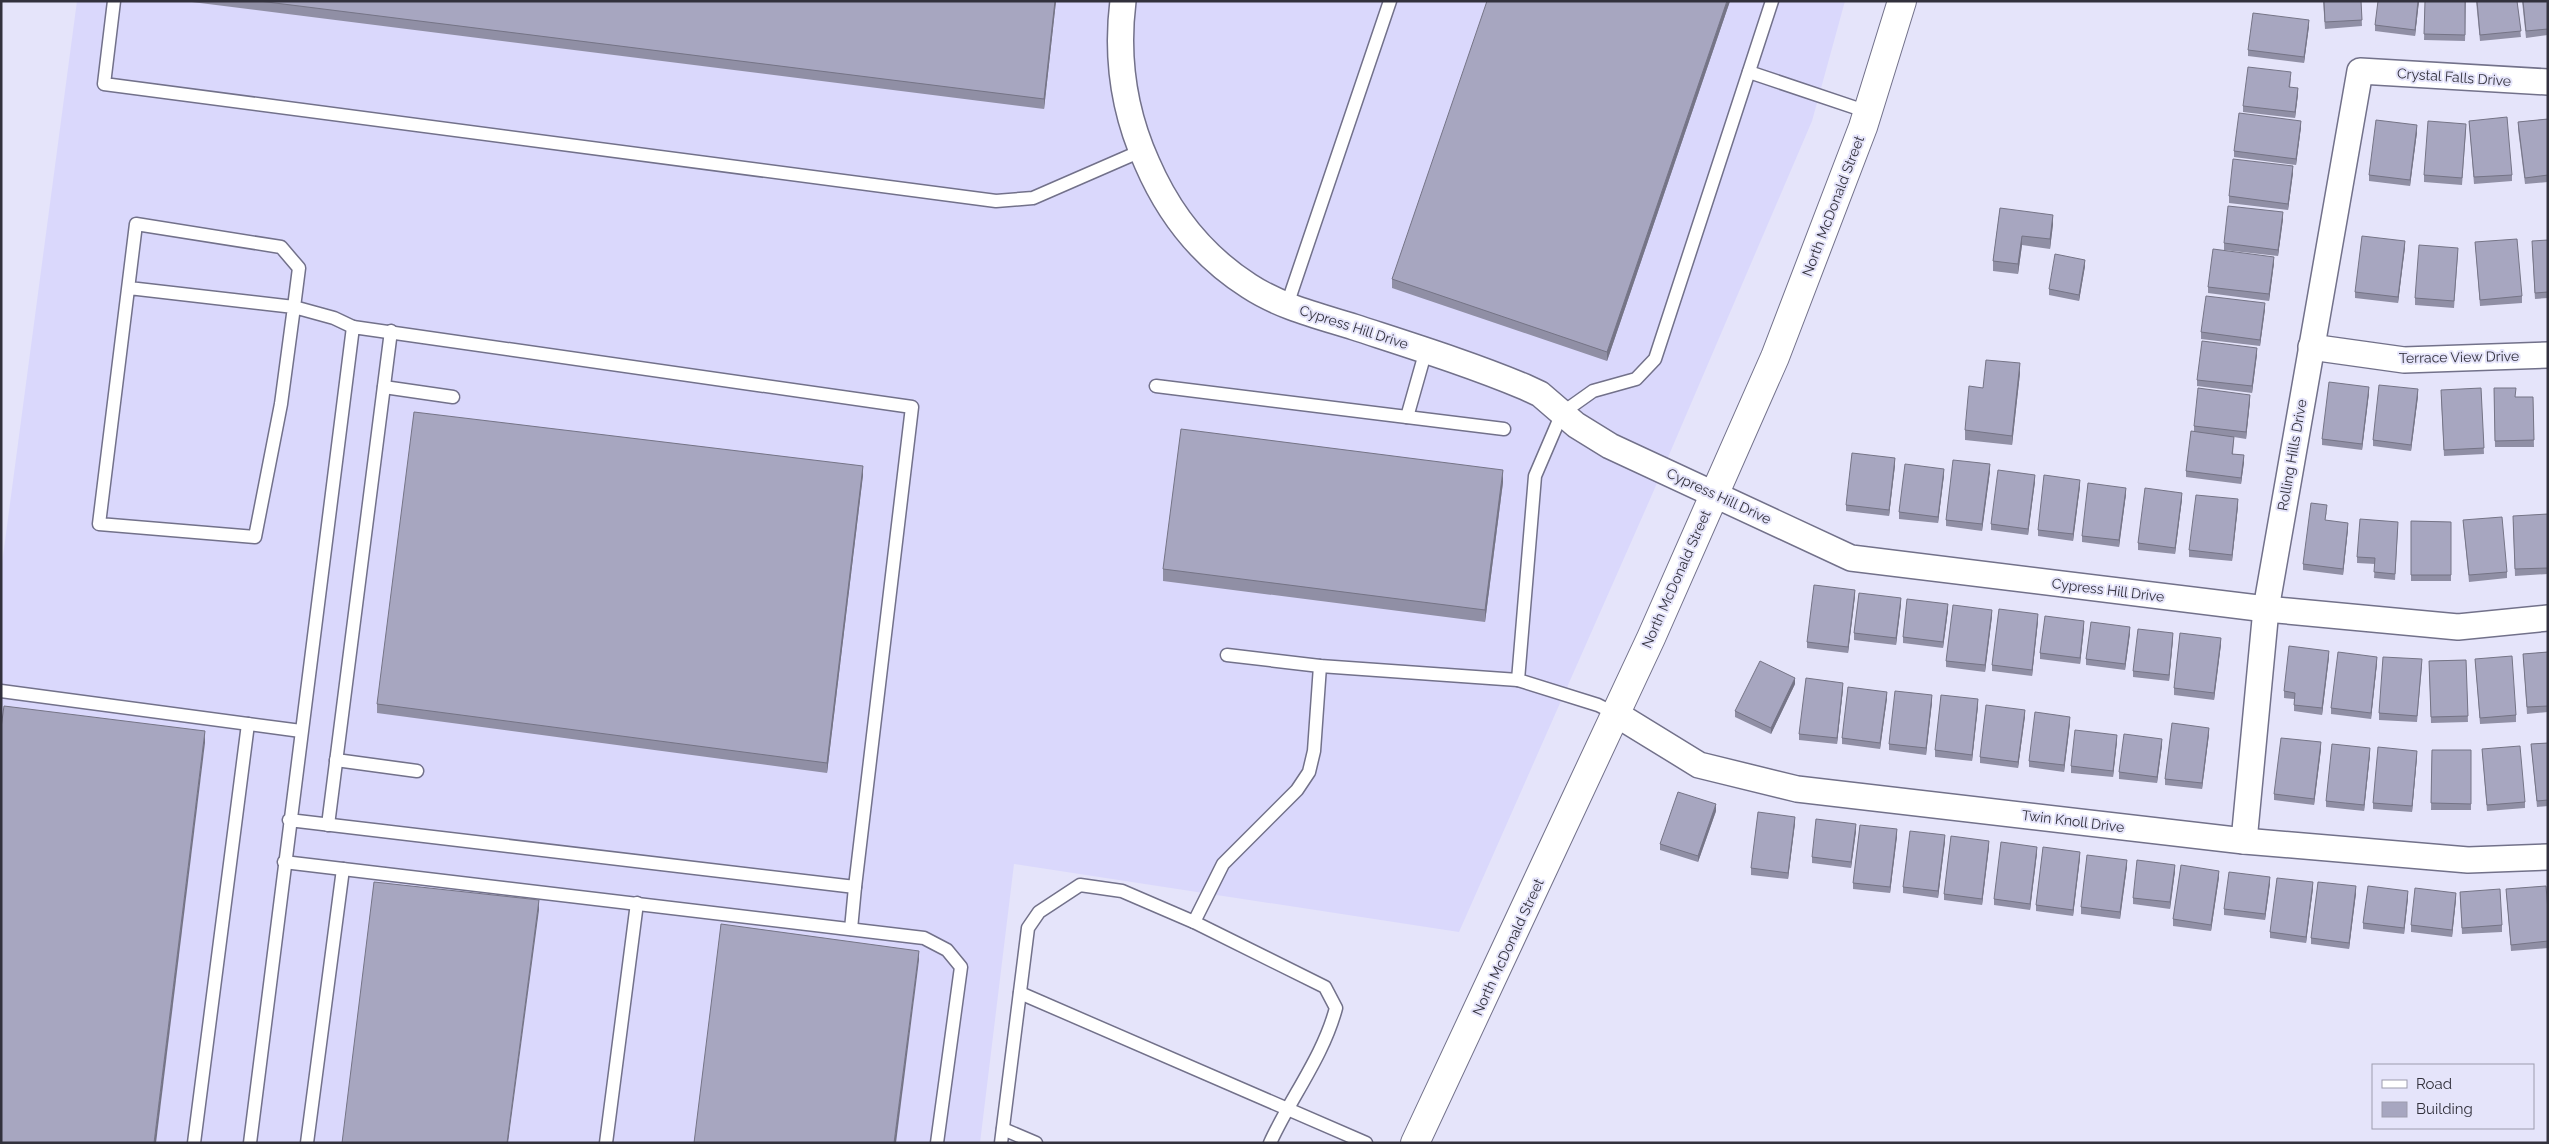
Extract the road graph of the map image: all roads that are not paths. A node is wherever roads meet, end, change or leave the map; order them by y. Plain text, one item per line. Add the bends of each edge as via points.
1 (114, 1) edge
2 (1123, 1) edge
3 (1390, 1) edge
4 (1772, 1) edge
5 (1902, 1) edge
6 (2360, 71) joint
7 (1749, 72) junction
8 (2548, 82) edge
9 (1868, 112) junction
10 (1142, 151) junction
11 (129, 288) junction
12 (1287, 305) junction
13 (294, 307) junction
14 (353, 327) junction
15 (391, 331) junction
16 (2310, 347) junction
17 (1426, 350) junction
18 (2548, 354) edge
19 (1156, 386) dead end
20 (384, 387) junction
21 (454, 397) dead end
22 (1562, 412) junction
23 (1407, 417) junction
24 (1504, 429) dead end
25 (1714, 493) junction
26 (2266, 609) junction
27 (2548, 618) edge
28 (1227, 655) dead end
29 (1320, 666) junction
30 (1518, 680) junction
31 (1, 691) edge
32 (1616, 714) junction
33 (248, 724) junction
34 (301, 731) junction
35 (336, 760) junction
36 (417, 771) dead end
37 (289, 820) junction
38 (328, 825) junction
39 (2244, 841) junction
40 (2548, 857) edge
41 (284, 862) junction
42 (343, 869) junction
43 (855, 887) junction
44 (637, 904) junction
45 (1194, 922) junction
46 (851, 929) junction
47 (1020, 992) junction
48 (1286, 1108) junction
49 (1003, 1129) junction
50 (194, 1143) edge
51 (250, 1143) edge
52 (307, 1143) edge
53 (606, 1143) edge
54 (937, 1143) edge
55 (1001, 1143) edge
56 (1036, 1143) edge
57 (1270, 1143) edge
58 (1366, 1143) edge
59 (1415, 1143) edge

1 - 10 lane via 104,84 996,201 1034,198
2 - 10 street, Cypress Hill Drive via 1120,37 1126,105
3 - 12 lane
4 - 7 lane
5 - 9 main road, North McDonald Street
6 - 8 street, Crystal Falls Drive
6 - 16 street, Rolling Hills Drive
7 - 9 lane
7 - 22 lane via 1655,359 1636,379 1593,391
9 - 25 main road, North McDonald Street via 1775,357
10 - 12 street, Cypress Hill Drive via 1165,200 1193,239 1249,286
11 - 13 lane
11 - 13 lane via 136,224 281,247 299,268
11 - 13 lane via 99,524 255,537 282,404
12 - 17 street, Cypress Hill Drive
13 - 14 lane
14 - 15 lane
14 - 34 lane
15 - 20 lane
15 - 43 lane via 912,407
16 - 18 street, Terrace View Drive via 2404,360
16 - 26 street, Rolling Hills Drive
17 - 22 street, Cypress Hill Drive via 1525,387 1540,394
17 - 23 lane
19 - 23 lane
20 - 21 lane
20 - 35 lane
22 - 25 street, Cypress Hill Drive via 1576,425 1610,446
22 - 30 lane via 1535,476
23 - 24 lane
25 - 26 street, Cypress Hill Drive via 1852,558
25 - 32 main road, North McDonald Street
26 - 27 street, Cypress Hill Drive via 2458,627
26 - 39 street, Rolling Hills Drive
28 - 29 lane
29 - 30 lane
29 - 45 lane via 1314,751 1309,772 1297,790 1223,864
30 - 32 lane via 1598,705
31 - 33 lane
32 - 39 street, Twin Knoll Drive via 1699,765 1797,789
32 - 59 main road, North McDonald Street
33 - 34 lane
33 - 50 lane
34 - 37 lane
35 - 36 lane
35 - 38 lane
37 - 38 lane
37 - 41 lane
38 - 43 lane
39 - 40 street, Twin Knoll Drive via 2468,860
41 - 42 lane
41 - 51 lane
42 - 44 lane
42 - 52 lane
43 - 46 lane
44 - 46 lane
44 - 53 lane
45 - 47 lane via 1122,890 1080,885 1039,912 1028,928
45 - 48 lane via 1325,987 1336,1008 1329,1034
46 - 54 lane via 924,938 947,950 961,967
47 - 48 lane
47 - 49 lane
48 - 57 lane
48 - 58 lane
49 - 55 lane
49 - 56 lane

